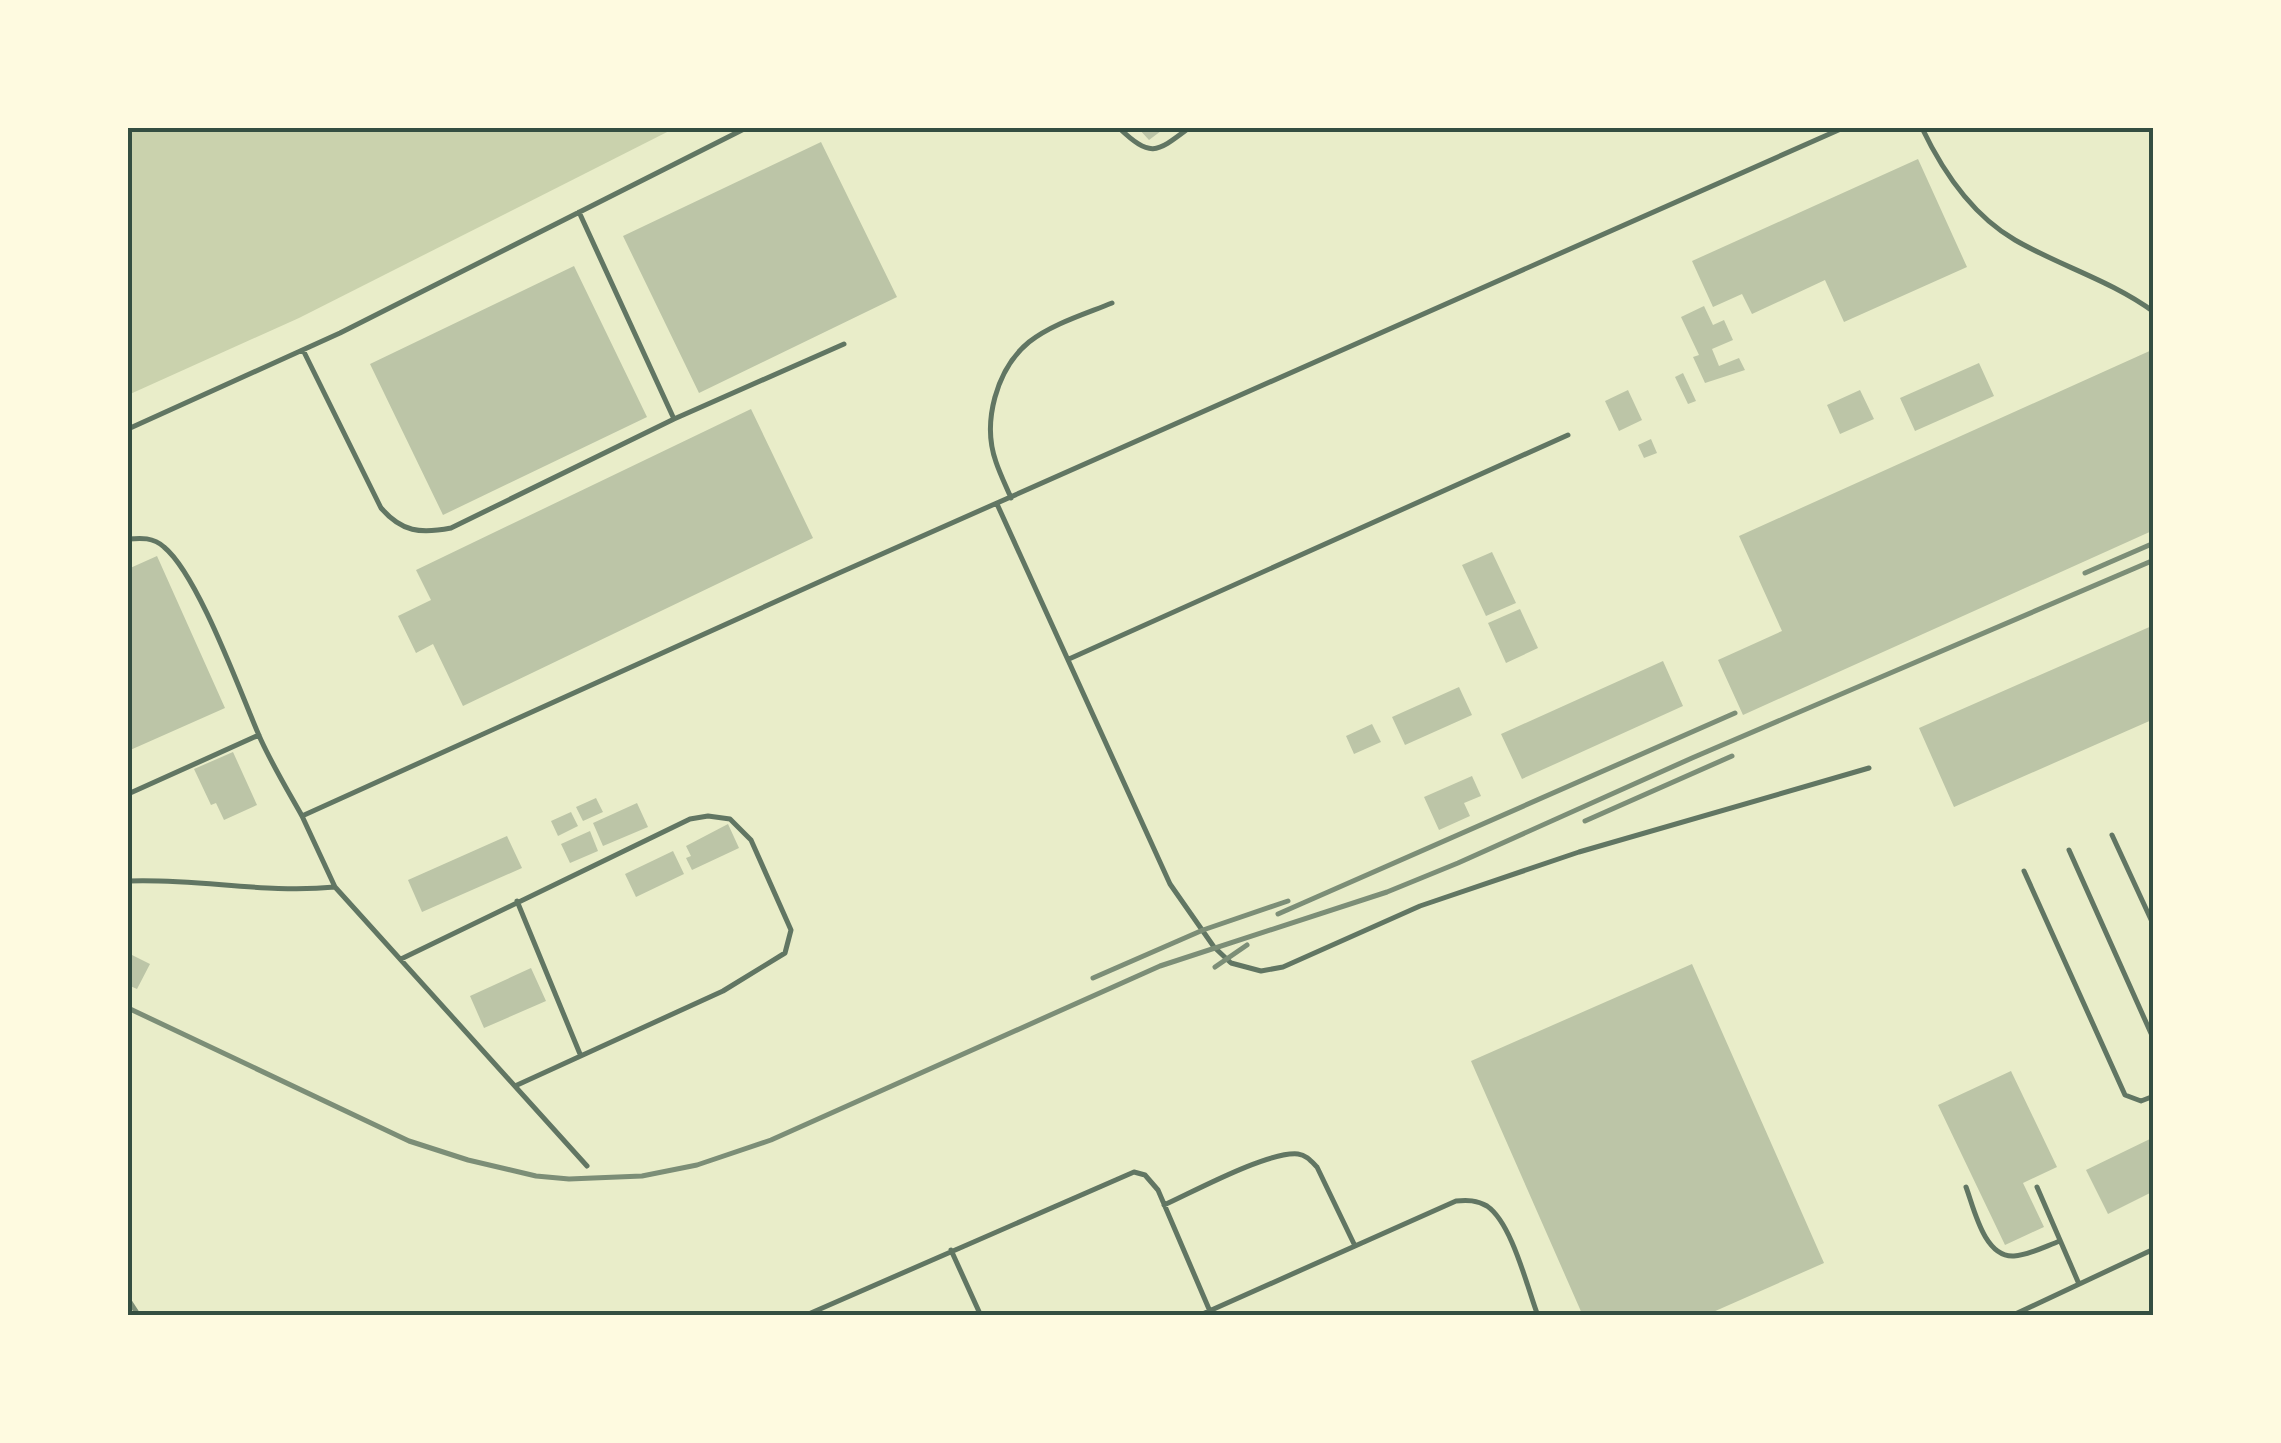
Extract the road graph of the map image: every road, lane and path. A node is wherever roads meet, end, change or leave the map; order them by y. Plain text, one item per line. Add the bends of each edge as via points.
1 (746, 128) edge
2 (1119, 128) edge
3 (1189, 128) edge
4 (1843, 128) edge
5 (1922, 128) edge
6 (580, 212) junction
7 (1112, 303) dead end
8 (2154, 312) edge
9 (844, 344) dead end
10 (304, 350) junction
11 (674, 419) junction
12 (128, 429) edge
13 (1568, 435) dead end
14 (1012, 498) junction
15 (997, 504) junction
16 (128, 539) edge
17 (1068, 660) junction
18 (259, 735) junction
19 (1868, 768) dead end
20 (128, 794) edge
21 (302, 816) junction
22 (2112, 834) dead end
23 (2069, 850) dead end
24 (2024, 871) dead end
25 (128, 881) edge
26 (335, 887) junction
27 (518, 902) junction
28 (2154, 926) edge
29 (401, 959) junction
30 (2154, 1040) edge
31 (580, 1054) junction
32 (515, 1086) junction
33 (2154, 1096) edge
34 (587, 1166) dead end
35 (1966, 1187) dead end
36 (2037, 1187) dead end
37 (1164, 1205) junction
38 (2060, 1241) junction
39 (1355, 1246) junction
40 (2154, 1249) edge
41 (951, 1250) junction
42 (2079, 1284) junction
43 (1210, 1313) edge
44 (2023, 1313) edge
45 (804, 1316) edge
46 (980, 1316) edge
47 (1198, 1316) edge
48 (1538, 1316) edge
49 (2010, 1316) edge

1 - 6 lane
2 - 3 lane via 1153,151
4 - 14 lane
5 - 8 lane via 1945,171 1982,216
6 - 10 lane
6 - 11 lane
7 - 14 lane via 1038,336 1009,366 990,421 995,461
9 - 11 lane
10 - 11 lane via 381,508 407,530 451,528
10 - 12 lane
13 - 17 lane
14 - 15 lane
15 - 17 lane
15 - 21 lane
16 - 18 lane via 158,542 178,564
17 - 19 lane via 1170,884 1214,948 1231,963 1260,971 1526,870
18 - 20 lane
18 - 21 lane
21 - 26 lane
22 - 28 lane
23 - 30 lane
24 - 33 lane via 2125,1095 2142,1101
25 - 26 lane
26 - 29 lane
27 - 29 lane
27 - 31 lane
27 - 31 lane via 690,820 720,816 751,840 790,930 785,953 746,979
29 - 32 lane
31 - 32 lane
32 - 34 lane
35 - 38 lane via 1998,1252 2016,1256
36 - 38 lane
37 - 39 lane via 1262,1162 1298,1154 1317,1167
37 - 41 lane via 1154,1183 1134,1172
37 - 43 lane
38 - 42 lane
39 - 43 lane
39 - 48 lane via 1456,1200 1480,1202 1504,1224
40 - 42 lane
41 - 45 lane
41 - 46 lane
42 - 44 lane
43 - 47 lane
44 - 49 lane

